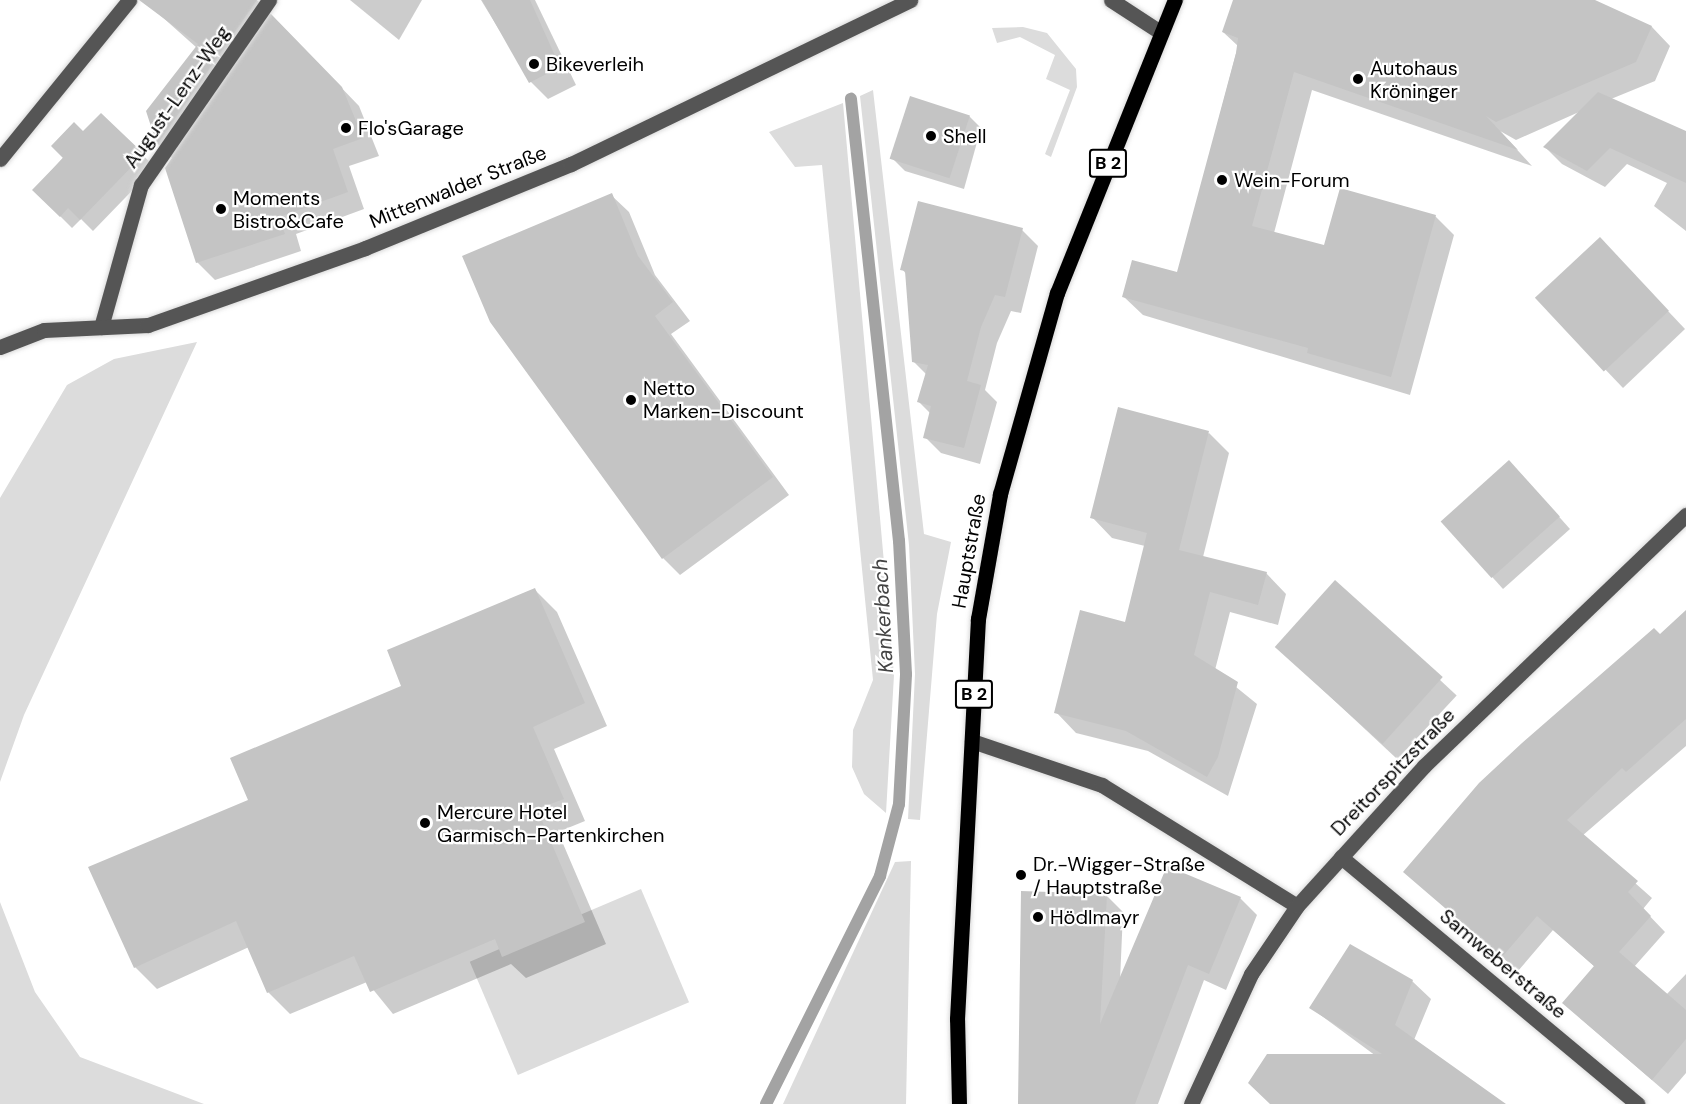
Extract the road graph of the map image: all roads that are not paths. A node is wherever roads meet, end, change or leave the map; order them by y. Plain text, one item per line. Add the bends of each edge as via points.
1 (129, 0) edge
2 (269, 0) edge
3 (911, 0) edge
4 (1111, 0) edge
5 (1175, 0) edge
6 (1160, 32) junction
7 (0, 159) edge
8 (101, 327) junction
9 (0, 347) edge
10 (1686, 515) edge
11 (972, 741) junction
12 (1341, 857) junction
13 (1297, 906) junction
14 (959, 1104) edge
15 (1191, 1104) edge
16 (1637, 1104) edge

1 - 7 street
2 - 8 street, August-Lenz-Weg via 141,185
3 - 8 street, Mittenwalder Straße via 581,159 365,248 148,325
4 - 6 street
5 - 6 main road, B 2
6 - 11 main road, Hauptstraße / B 2 via 1057,293 1027,384 978,619
8 - 9 street, Mittenwalder Straße via 44,330
10 - 12 street, Dreitorspitzstraße via 1424,766
11 - 13 street via 1102,785
11 - 14 main road, Hauptstraße / B 2 via 957,1019
12 - 13 street, Dreitorspitzstraße
12 - 16 street, Samweberstraße
13 - 15 street, Dreitorspitzstraße via 1251,974

